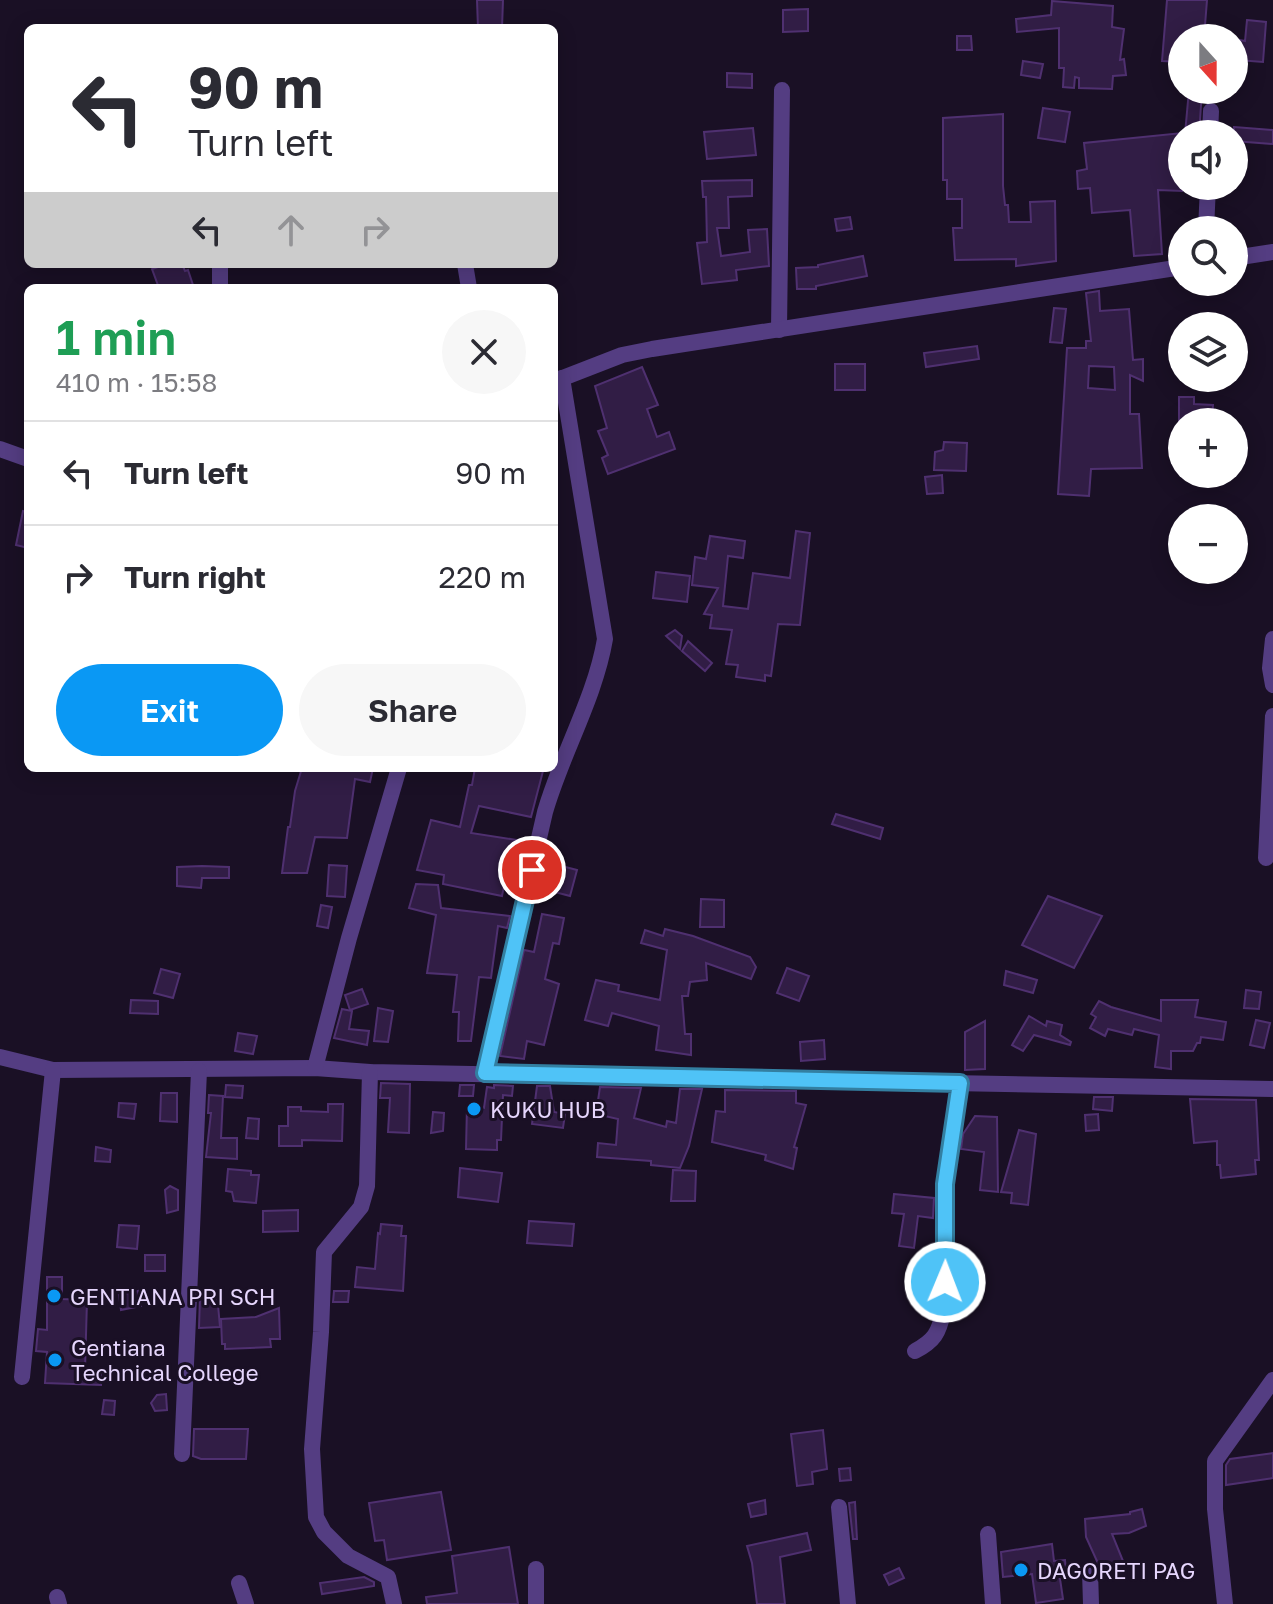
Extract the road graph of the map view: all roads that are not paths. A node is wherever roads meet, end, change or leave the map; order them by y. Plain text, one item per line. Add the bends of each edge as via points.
1 (782, 90) dead end
2 (1211, 111) dead end
3 (1211, 120) edge
4 (1273, 252) edge
5 (1248, 256) edge
6 (1168, 269) edge
7 (779, 330) junction
8 (558, 380) edge
9 (0, 449) edge
10 (24, 458) edge
11 (1273, 639) edge
12 (1273, 685) edge
13 (1273, 716) edge
14 (558, 770) edge
15 (398, 772) edge
16 (557, 772) edge
17 (1266, 858) dead end
18 (0, 1057) edge
19 (315, 1068) junction
20 (53, 1070) junction
21 (199, 1071) junction
22 (370, 1072) junction
23 (485, 1073) junction
24 (960, 1083) junction
25 (1273, 1089) edge
26 (1273, 1100) edge
27 (915, 1351) dead end
28 (22, 1377) dead end
29 (1273, 1380) edge
30 (182, 1454) dead end
31 (839, 1507) dead end
32 (988, 1534) dead end
33 (536, 1569) dead end
34 (1090, 1571) dead end
35 (239, 1583) dead end
36 (246, 1604) edge
37 (394, 1604) edge
38 (536, 1604) edge
39 (848, 1604) edge
40 (993, 1604) edge
41 (1091, 1604) edge
42 (1225, 1604) edge

1 - 7 street
2 - 3 street
4 - 5 street
6 - 7 street
7 - 8 street via 622,355
8 - 14 street via 605,639 600,666
9 - 10 street
11 - 12 street
13 - 17 street
15 - 19 street
16 - 23 street
18 - 20 street
19 - 21 street
19 - 22 street
20 - 21 street
20 - 28 street
21 - 30 street
22 - 23 street
22 - 37 street via 367,1186 361,1207 324,1252 312,1449 320,1525 348,1556 388,1577
23 - 24 street
24 - 25 street
24 - 27 street via 945,1184 940,1332
25 - 26 street
29 - 42 street via 1215,1461
31 - 39 street
32 - 40 street
33 - 38 street
34 - 41 street
35 - 36 street

